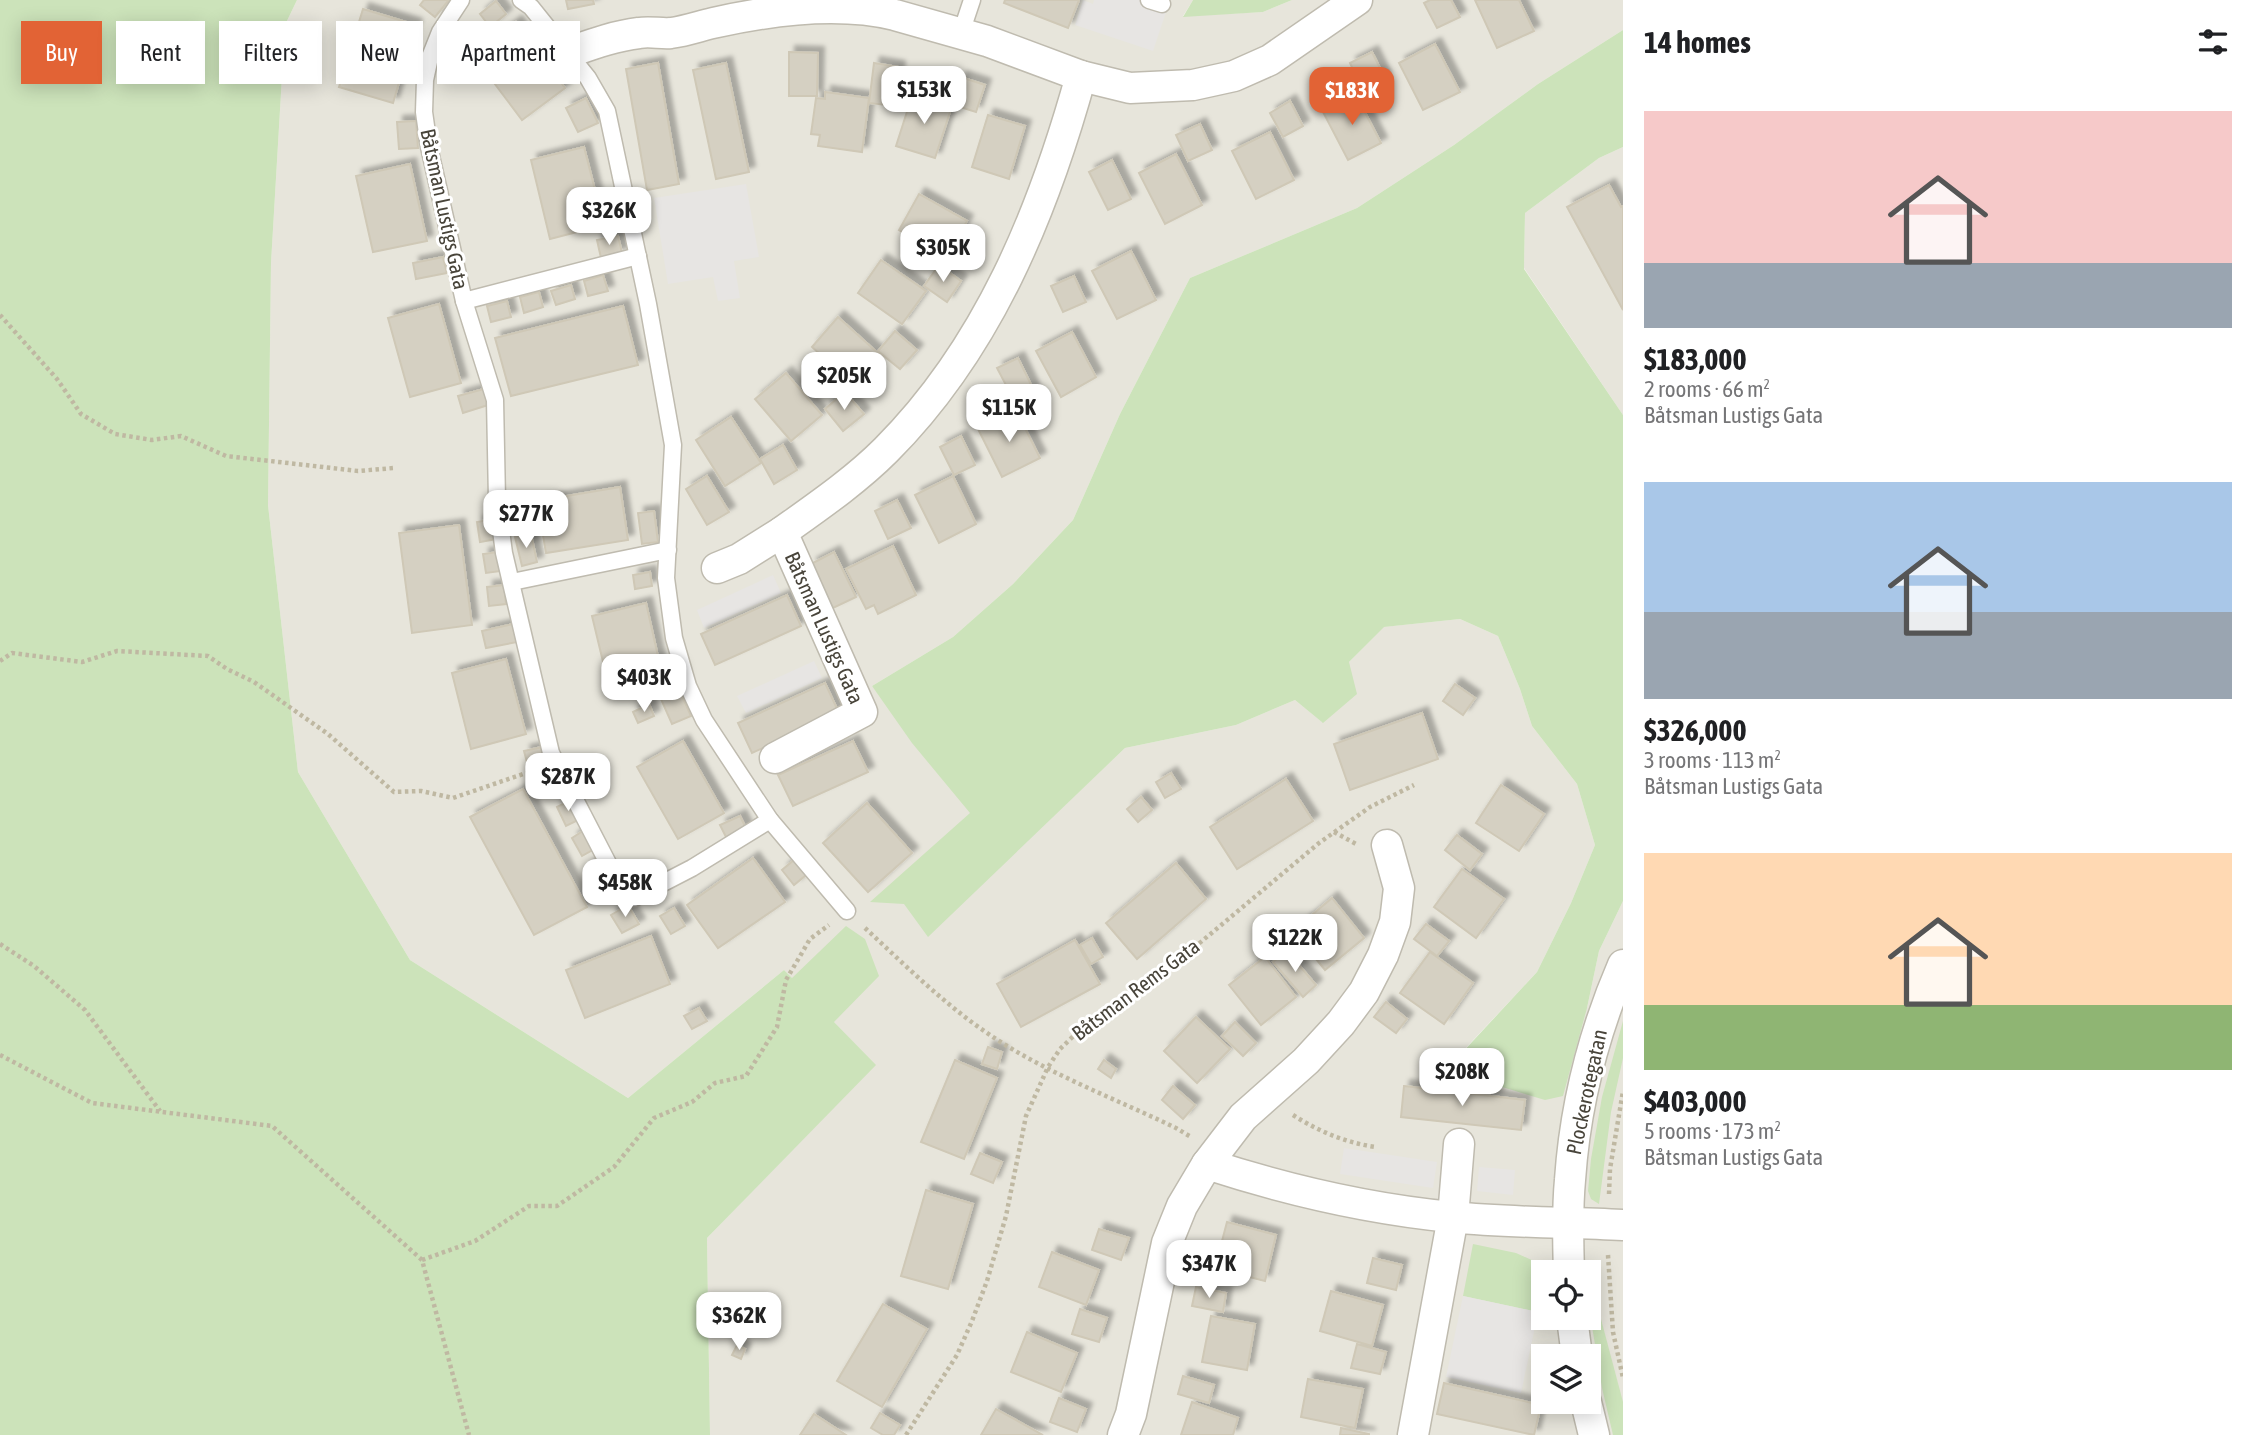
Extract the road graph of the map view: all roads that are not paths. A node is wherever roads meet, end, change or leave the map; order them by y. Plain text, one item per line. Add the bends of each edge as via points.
1 (461, 0) edge
2 (521, 0) edge
3 (972, 0) edge
4 (1357, 0) edge
5 (543, 21) edge
6 (961, 33) junction
7 (580, 48) edge
8 (580, 68) edge
9 (1081, 76) junction
10 (638, 256) junction
11 (464, 301) junction
12 (782, 532) junction
13 (668, 550) junction
14 (717, 568) dead end
15 (512, 582) junction
16 (775, 758) dead end
17 (770, 820) junction
18 (1387, 845) dead end
19 (847, 911) road end
20 (1623, 965) edge
21 (1459, 1144) dead end
22 (1211, 1158) junction
23 (1453, 1217) junction
24 (1568, 1222) junction
25 (1623, 1225) edge
26 (1569, 1260) edge
27 (1589, 1414) edge
28 (1123, 1435) edge
29 (1413, 1435) edge
30 (1594, 1435) edge

1 - 11 lane, Båtsman Lustigs Gata via 430,57 424,112
2 - 5 lane
3 - 6 lane
4 - 9 street via 1270,60 1234,76 1193,85 1130,88
6 - 7 street via 883,12 817,9 670,33 641,32
6 - 9 street
8 - 10 lane via 607,111
9 - 12 street, Båtsman Lustigs Gata via 1028,232 973,342 927,405 885,450
10 - 11 lane, Båtsman Lustigs Gata
10 - 13 lane via 673,444
11 - 15 lane, Båtsman Lustigs Gata via 495,400 498,500
12 - 14 street, Båtsman Lustigs Gata
12 - 16 street, Båtsman Lustigs Gata via 862,712
13 - 15 lane
13 - 17 lane via 666,578 674,638 688,686 704,720
15 - 17 lane, Båtsman Lustigs Gata via 551,753 626,898 692,868
17 - 19 lane
18 - 22 street via 1399,888 1395,922 1364,992 1306,1061 1243,1116
20 - 24 street, Plockerotegatan via 1592,1053 1577,1126
21 - 23 street
22 - 23 street via 1250,1178 1350,1203
22 - 28 street via 1182,1206 1167,1243
23 - 24 street
23 - 29 street
24 - 25 street
24 - 26 street, Plockerotegatan
27 - 30 street

